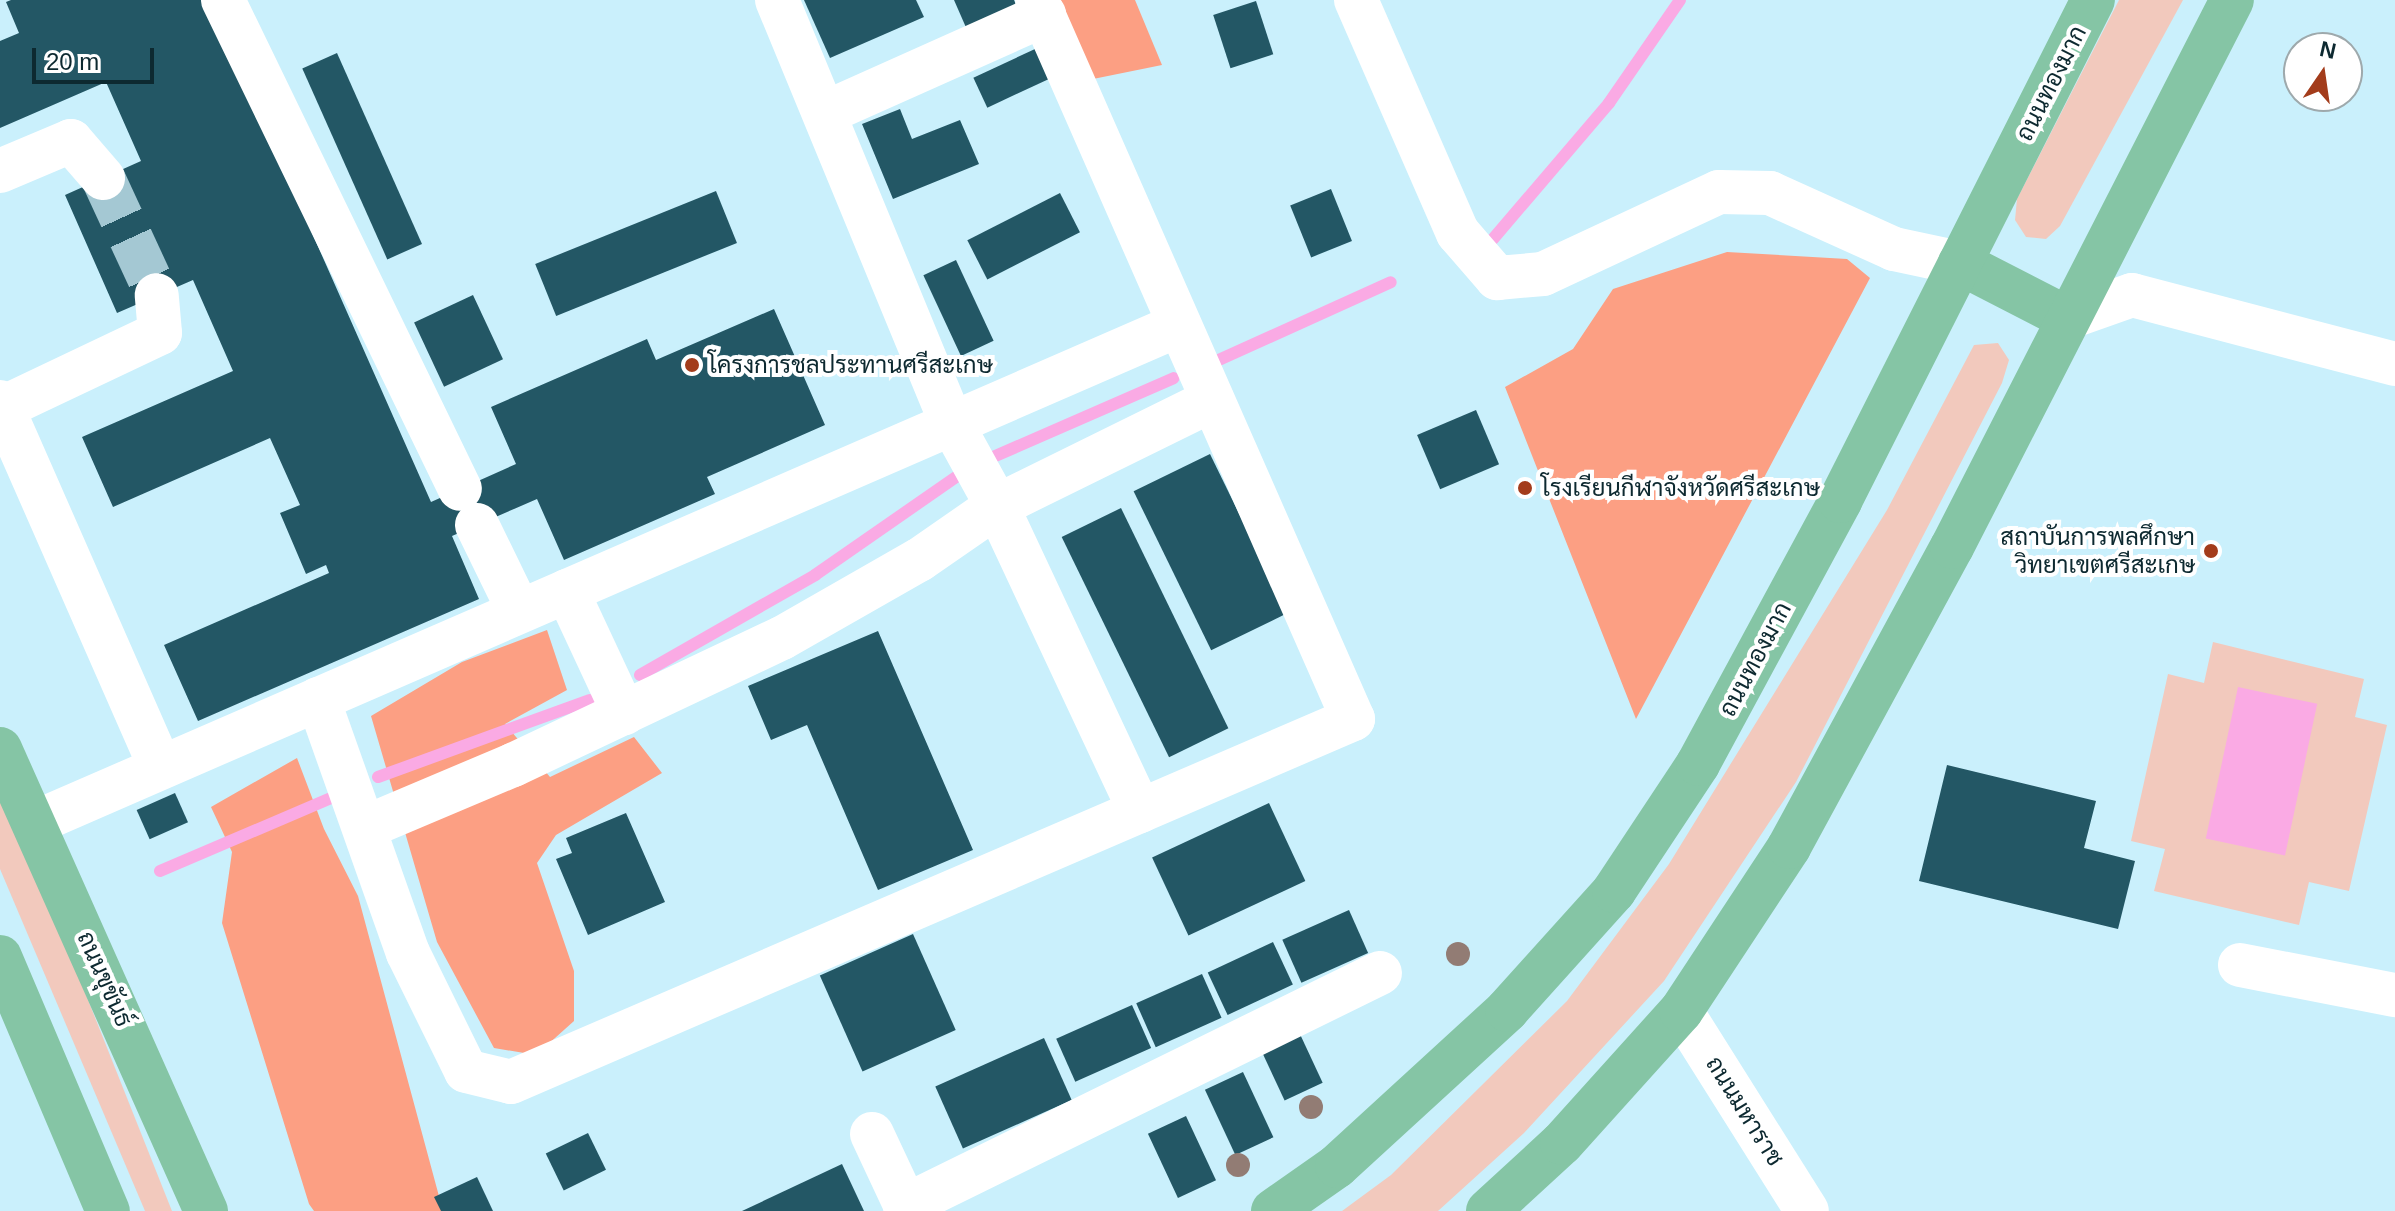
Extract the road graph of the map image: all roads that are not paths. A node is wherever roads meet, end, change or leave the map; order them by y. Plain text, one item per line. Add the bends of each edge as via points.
1 (223, 0) edge
2 (777, 0) edge
3 (1356, 0) edge
4 (2093, 0) edge
5 (2232, 0) edge
6 (1041, 7) edge
7 (827, 112) junction
8 (0, 171) edge
9 (103, 178) tunnel mouth
10 (1960, 263) junction
11 (157, 295) tunnel mouth
12 (2067, 318) junction
13 (1179, 325) junction
14 (2395, 364) edge
15 (1212, 400) junction
16 (1, 406) edge
17 (952, 424) junction
18 (997, 506) junction
19 (567, 591) junction
20 (519, 611) junction
21 (318, 699) junction
22 (624, 713) junction
23 (0, 749) edge
24 (160, 767) junction
25 (1140, 811) junction
26 (34, 823) junction
27 (366, 827) junction
28 (0, 957) edge
29 (2240, 965) dead end
30 (1380, 973) dead end
31 (2395, 995) edge
32 (1681, 1011) junction
33 (154, 1091) junction
34 (872, 1134) dead end
35 (907, 1208) edge
36 (108, 1211) edge
37 (206, 1211) edge
38 (232, 1211) edge
39 (1273, 1211) edge
40 (1488, 1211) edge
41 (1807, 1211) edge

1 - 20 street
2 - 7 street
3 - 10 street via 1458,233 1497,278 1543,274 1719,192 1770,193 1894,249
4 - 10 main road, ถนนทองมาก
5 - 12 main road
6 - 7 street
6 - 13 street
7 - 17 street
8 - 9 street via 71,141
10 - 12 main road
10 - 39 main road, ถนนทองมาก via 1698,764 1614,891 1507,1010 1337,1166
11 - 16 street via 160,333
12 - 14 street via 2132,295
12 - 32 main road via 1952,547 1789,847
13 - 15 street
13 - 17 street
15 - 18 street
15 - 25 street via 1353,719
16 - 24 street
17 - 18 street
17 - 19 street
18 - 22 street via 919,560 782,638
18 - 25 street
19 - 20 street
19 - 22 street
20 - 21 street
21 - 24 street
21 - 27 street
22 - 27 street
23 - 26 main road, ถนนขุขันธ์
24 - 26 street
25 - 27 street via 511,1082 466,1071 408,953
26 - 33 main road, ถนนขุขันธ์
28 - 36 main road
29 - 31 street
30 - 35 street
32 - 40 main road via 1562,1143
32 - 41 street, ถนนมหาราช
33 - 37 main road, ถนนขุขันธ์
33 - 38 main road
34 - 35 street

